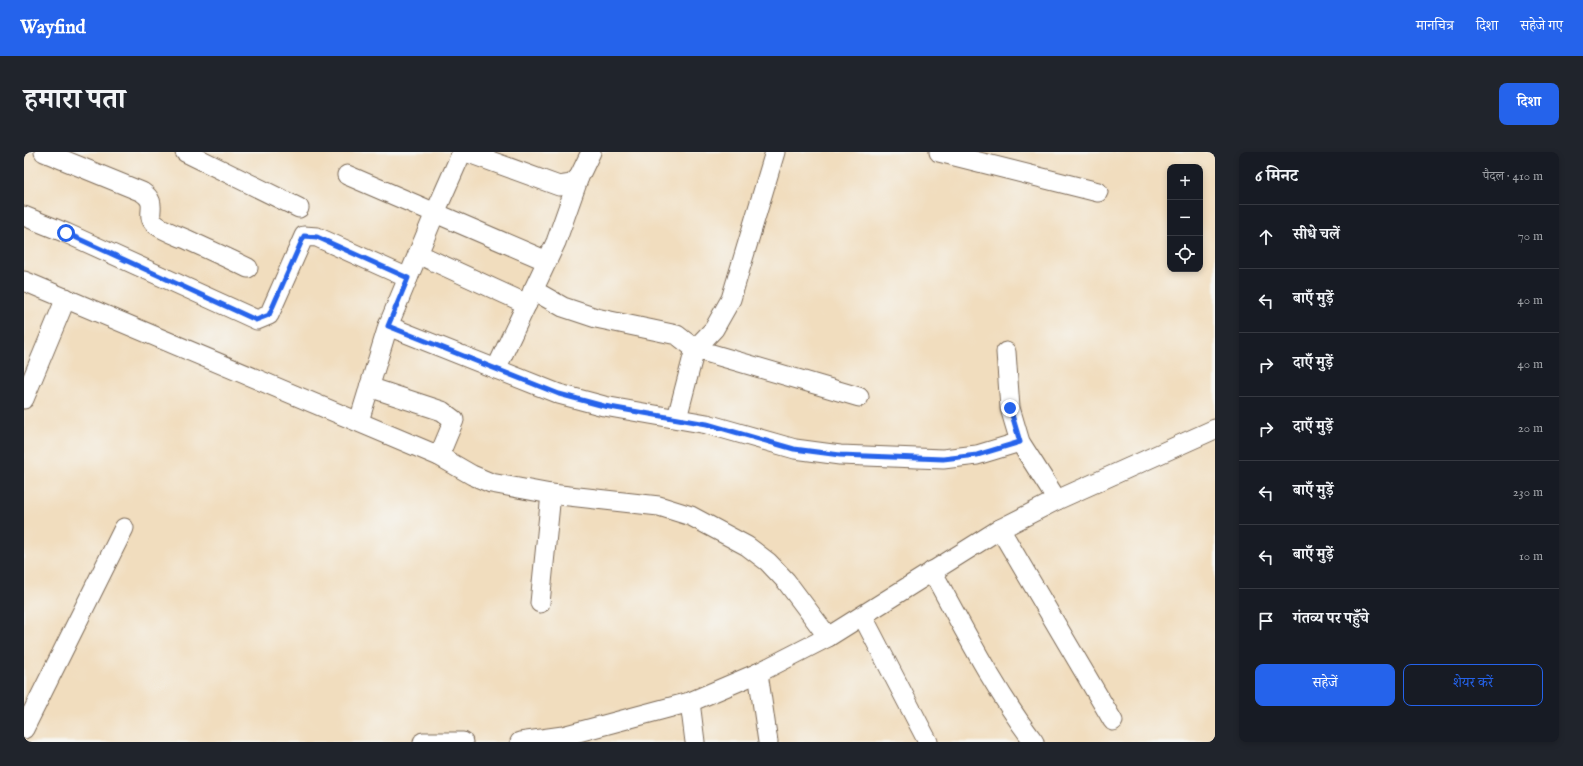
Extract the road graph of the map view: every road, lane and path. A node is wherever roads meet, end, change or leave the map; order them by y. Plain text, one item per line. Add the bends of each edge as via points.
1 (44, 152) edge
2 (185, 152) edge
3 (462, 152) edge
4 (466, 152) edge
5 (591, 152) edge
6 (775, 152) edge
7 (939, 152) edge
8 (347, 175) dead end
9 (579, 177) junction
10 (1098, 192) dead end
11 (299, 208) dead end
12 (435, 213) junction
13 (24, 216) edge
14 (418, 254) junction
15 (547, 261) junction
16 (248, 268) dead end
17 (408, 278) junction
18 (24, 281) edge
19 (530, 297) junction
20 (66, 298) junction
21 (388, 326) junction
22 (695, 349) junction
23 (1006, 352) dead end
24 (496, 369) junction
25 (369, 387) junction
26 (859, 397) dead end
27 (24, 399) edge
28 (677, 418) junction
29 (359, 421) junction
30 (1215, 429) edge
31 (1020, 442) junction
32 (440, 456) junction
33 (551, 494) junction
34 (1057, 500) junction
35 (124, 528) dead end
36 (1000, 529) junction
37 (932, 571) junction
38 (540, 604) dead end
39 (863, 617) junction
40 (828, 637) junction
41 (758, 673) junction
42 (690, 702) junction
43 (1113, 721) dead end
44 (24, 729) edge
45 (423, 742) edge
46 (463, 742) edge
47 (520, 742) edge
48 (695, 742) edge
49 (768, 742) edge
50 (928, 742) edge
51 (1034, 742) edge

1 - 16 street via 142,192 151,201 150,217 153,222
2 - 11 street
3 - 12 street
4 - 9 street via 559,186 572,184
5 - 9 street
6 - 22 street via 731,299 714,329
7 - 10 street
8 - 12 street
9 - 15 street
12 - 14 street
12 - 15 street
13 - 17 street via 256,320 269,315 304,236 317,237
14 - 17 street
14 - 19 street
15 - 19 street
17 - 21 street
18 - 20 street
19 - 22 street via 596,318 677,335
19 - 24 street
20 - 27 street
20 - 29 street
21 - 24 street
21 - 25 street
22 - 26 street
22 - 28 street
23 - 31 street via 1010,408
24 - 28 street via 559,394 604,406
25 - 29 street
25 - 32 street via 442,411 454,420
28 - 31 street via 794,449 840,455 943,459 977,455
29 - 32 street
30 - 34 street
31 - 34 street
32 - 33 street via 491,483
33 - 38 street
33 - 40 street via 659,506 691,516 747,546 768,562 786,581
34 - 36 street
35 - 44 street
36 - 37 street
36 - 43 street
37 - 39 street
37 - 51 street via 987,671 1019,723
39 - 40 street
39 - 50 street
40 - 41 street
41 - 42 street
41 - 49 street
42 - 47 street via 563,736
42 - 48 street
45 - 46 street

